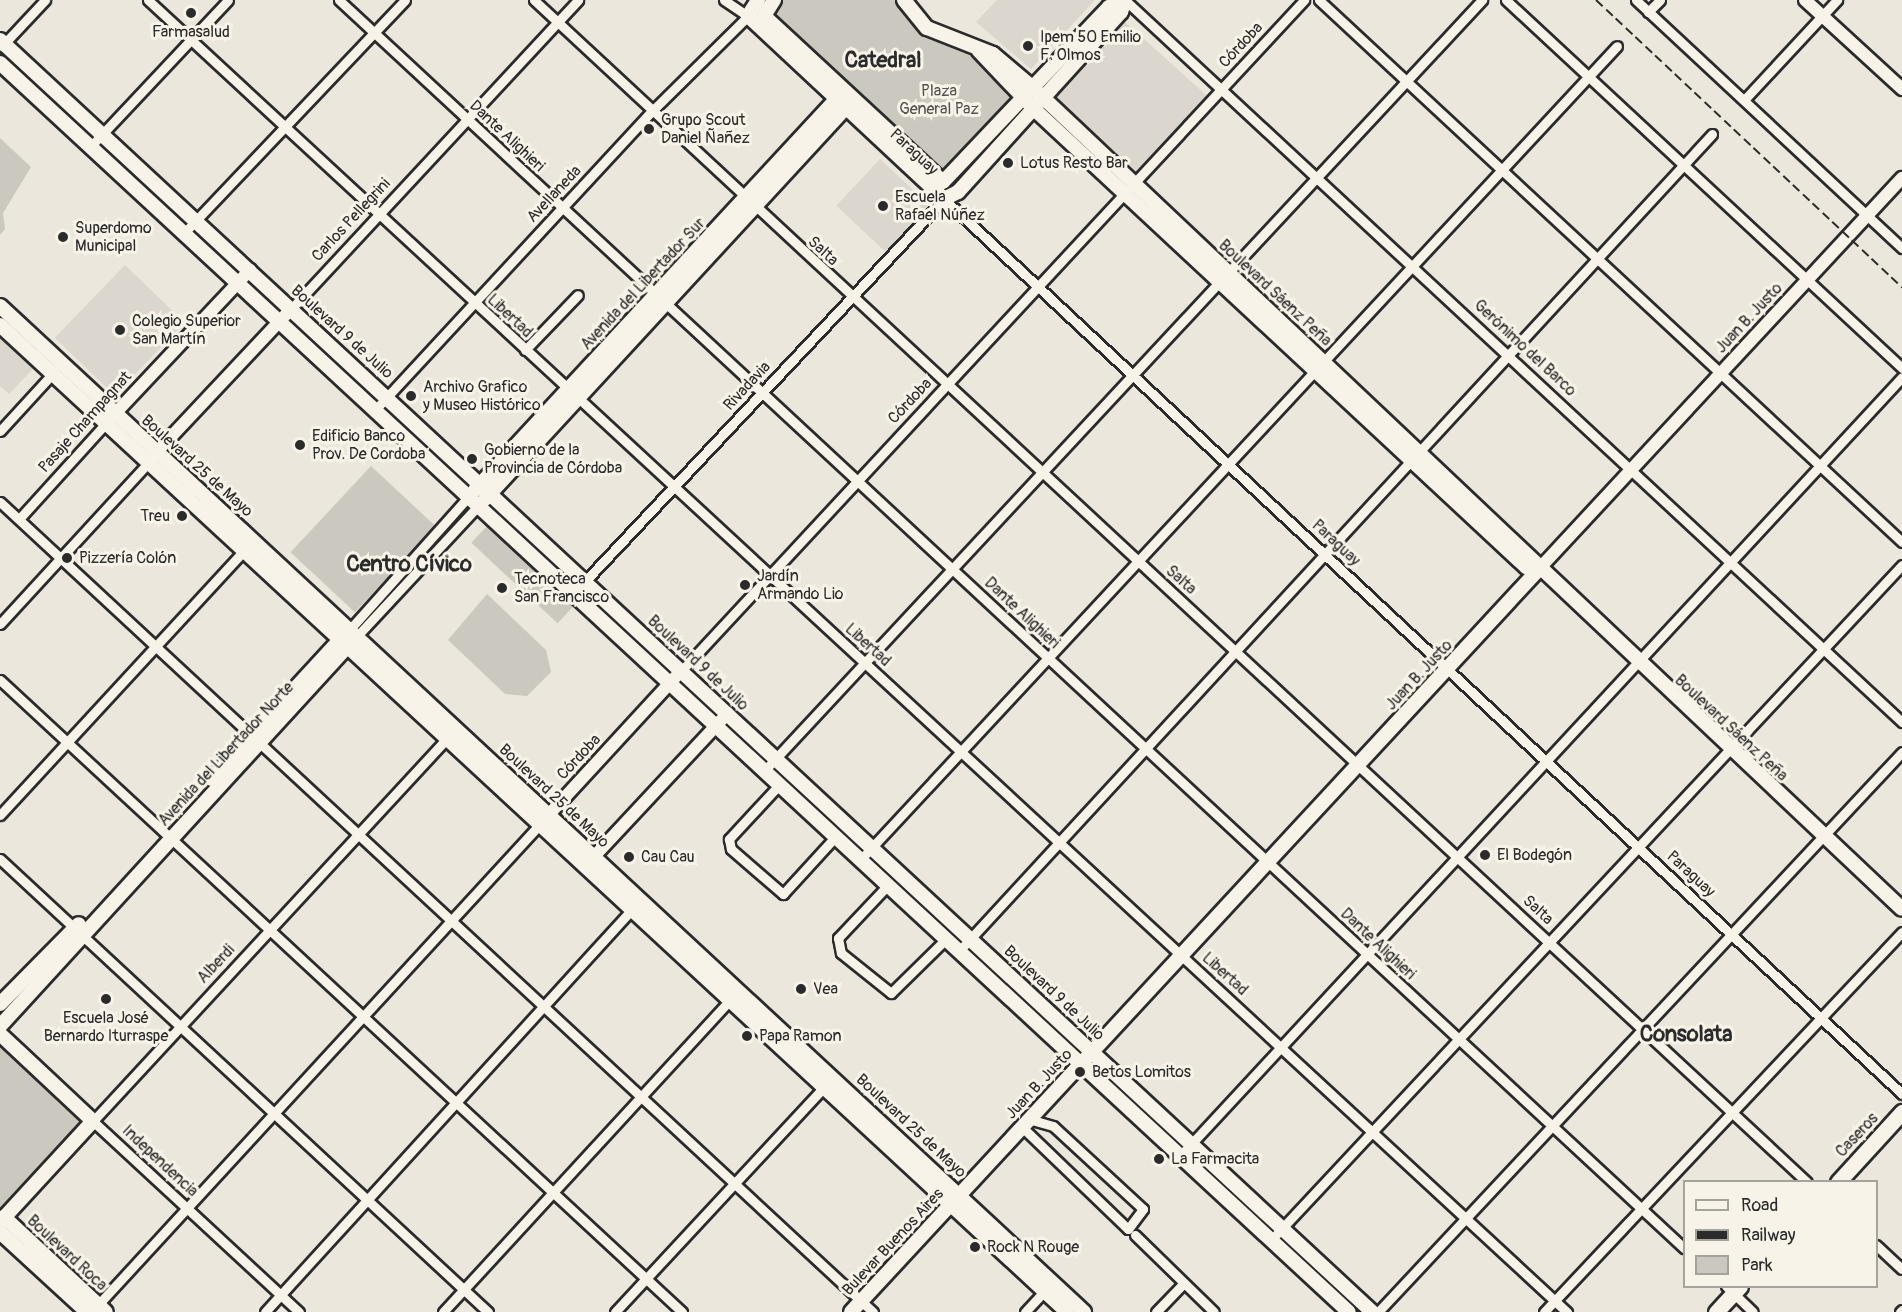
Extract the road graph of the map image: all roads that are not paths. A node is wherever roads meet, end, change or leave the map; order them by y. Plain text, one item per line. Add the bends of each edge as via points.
1 (45, 0) edge
2 (148, 0) edge
3 (228, 0) edge
4 (339, 0) edge
5 (405, 0) edge
6 (534, 0) edge
7 (578, 0) edge
8 (724, 0) edge
9 (758, 0) edge
10 (774, 0) edge
11 (904, 0) edge
12 (1125, 0) edge
13 (1304, 0) edge
14 (1319, 0) edge
15 (1482, 0) edge
16 (1506, 0) edge
17 (1636, 0) edge
18 (1660, 0) edge
19 (1805, 0) edge
20 (1836, 0) edge
21 (1648, 12) junction
22 (748, 16) junction
23 (764, 16) junction
24 (1822, 16) junction
25 (558, 21) junction
26 (375, 33) junction
27 (192, 39) junction
28 (1, 44) edge
29 (1617, 46) dead end
30 (979, 51) junction
31 (0, 63) edge
32 (1589, 77) junction
33 (1407, 82) junction
34 (1902, 89) edge
35 (1221, 90) junction
36 (1038, 93) junction
37 (1744, 100) junction
38 (843, 101) junction
39 (1028, 104) junction
40 (652, 111) junction
41 (467, 119) junction
42 (285, 126) junction
43 (102, 134) junction
44 (1712, 134) dead end
45 (91, 146) junction
46 (1684, 165) junction
47 (1503, 171) junction
48 (1902, 178) edge
49 (1319, 180) junction
50 (943, 182) junction
51 (1129, 189) junction
52 (944, 199) junction
53 (750, 202) junction
54 (563, 209) junction
55 (380, 213) junction
56 (1867, 215) junction
57 (197, 219) junction
58 (184, 233) junction
59 (1902, 248) edge
60 (1598, 259) junction
61 (1414, 268) junction
62 (250, 270) junction
63 (1226, 279) junction
64 (1807, 280) junction
65 (237, 283) junction
66 (1036, 289) junction
67 (578, 295) dead end
68 (661, 298) junction
69 (853, 299) junction
70 (476, 304) junction
71 (0, 306) edge
72 (291, 309) junction
73 (278, 322) junction
74 (0, 325) edge
75 (525, 350) junction
76 (1508, 356) junction
77 (1322, 368) junction
78 (1902, 368) edge
79 (58, 369) junction
80 (1721, 373) junction
81 (1134, 377) junction
82 (1902, 377) edge
83 (948, 385) junction
84 (568, 389) junction
85 (763, 393) junction
86 (388, 397) junction
87 (579, 399) junction
88 (374, 411) junction
89 (110, 418) junction
90 (0, 431) edge
91 (1416, 455) junction
92 (152, 457) junction
93 (1820, 465) junction
94 (1230, 468) junction
95 (1631, 470) junction
96 (1043, 474) junction
97 (858, 481) junction
98 (486, 488) junction
99 (674, 488) junction
100 (0, 502) edge
101 (473, 502) junction
102 (19, 519) junction
103 (1902, 542) edge
104 (248, 545) junction
105 (1324, 555) junction
106 (60, 558) junction
107 (1731, 562) junction
108 (1141, 564) junction
109 (1902, 565) edge
110 (1539, 569) junction
111 (954, 571) junction
112 (770, 576) junction
113 (585, 581) junction
114 (573, 594) junction
115 (0, 624) edge
116 (350, 637) junction
117 (155, 646) junction
118 (1236, 650) junction
119 (1824, 650) junction
120 (1051, 660) junction
121 (1637, 663) junction
122 (867, 665) junction
123 (1446, 669) junction
124 (681, 670) junction
125 (0, 680) edge
126 (671, 682) junction
127 (728, 713) junction
128 (1902, 722) edge
129 (717, 726) junction
130 (452, 734) junction
131 (256, 739) junction
132 (67, 742) junction
133 (1145, 748) junction
134 (1730, 750) junction
135 (964, 752) junction
136 (1902, 752) edge
137 (777, 758) junction
138 (1360, 762) junction
139 (1546, 762) junction
140 (764, 771) junction
141 (779, 784) junction
142 (0, 815) edge
143 (545, 819) junction
144 (168, 834) junction
145 (358, 835) junction
146 (836, 836) junction
147 (1823, 836) junction
148 (1060, 841) junction
149 (1637, 846) junction
150 (872, 847) junction
151 (1459, 856) junction
152 (861, 859) junction
153 (0, 860) edge
154 (590, 861) junction
155 (1268, 862) junction
156 (888, 885) junction
157 (637, 905) junction
158 (1902, 909) edge
159 (451, 921) junction
160 (270, 930) junction
161 (78, 931) junction
162 (1902, 932) edge
163 (1732, 935) junction
164 (970, 938) junction
165 (946, 939) junction
166 (1548, 939) junction
167 (959, 951) junction
168 (1182, 954) junction
169 (1368, 954) junction
170 (735, 995) junction
171 (0, 1004) edge
172 (544, 1006) junction
173 (363, 1016) junction
174 (1822, 1020) junction
175 (0, 1026) edge
176 (180, 1027) junction
177 (1644, 1031) junction
178 (0, 1034) edge
179 (1459, 1039) junction
180 (1283, 1047) junction
181 (1092, 1051) junction
182 (1080, 1064) junction
183 (829, 1082) junction
184 (1902, 1094) edge
185 (641, 1097) junction
186 (456, 1102) junction
187 (1902, 1112) edge
188 (274, 1113) junction
189 (1734, 1113) junction
190 (93, 1121) junction
191 (1025, 1123) junction
192 (1554, 1127) junction
193 (1373, 1132) junction
194 (1192, 1144) junction
195 (1180, 1156) junction
196 (1805, 1180) edge
197 (1840, 1180) edge
198 (734, 1183) junction
199 (553, 1192) junction
200 (955, 1199) junction
201 (367, 1200) junction
202 (187, 1208) junction
203 (1642, 1209) junction
204 (2, 1220) edge
205 (1466, 1222) junction
206 (1282, 1229) junction
207 (0, 1232) edge
208 (1132, 1232) junction
209 (1271, 1240) junction
210 (1683, 1247) edge
211 (1878, 1247) edge
212 (1902, 1269) edge
213 (646, 1278) junction
214 (1185, 1283) junction
215 (1048, 1287) junction
216 (464, 1289) junction
217 (1733, 1289) edge
218 (280, 1295) junction
219 (861, 1301) junction
220 (1554, 1301) junction
221 (96, 1310) edge
222 (265, 1312) edge
223 (299, 1312) edge
224 (443, 1312) edge
225 (489, 1312) edge
226 (615, 1312) edge
227 (682, 1312) edge
228 (851, 1312) edge
229 (873, 1312) edge
230 (1025, 1312) edge
231 (1067, 1312) edge
232 (1084, 1312) edge
233 (1156, 1312) edge
234 (1214, 1312) edge
235 (1349, 1312) edge
236 (1372, 1312) edge
237 (1377, 1312) edge
238 (1544, 1312) edge
239 (1567, 1312) edge
240 (1716, 1312) edge
241 (1753, 1312) edge

1 - 28 street
2 - 27 street, Libertad
3 - 27 street
4 - 26 street, Dante Alighieri
5 - 26 street
6 - 25 street, Salta
7 - 25 street, Carlos Pellegrini
8 - 22 street, Paraguay
9 - 22 main road, Avellaneda
10 - 23 main road
11 - 30 main road, Boulevard Sáenz Peña via 927,28
12 - 35 street, Gerónimo del Barco
12 - 36 main road, Rivadavia via 1113,3
13 - 35 street, Córdoba
14 - 33 street
15 - 33 street
16 - 32 street
17 - 21 street
18 - 21 street
19 - 24 street
20 - 24 street
21 - 37 street
22 - 23 main road
22 - 38 main road, Paraguay
22 - 40 street, Avellaneda
23 - 38 main road, Paraguay
24 - 34 street
24 - 37 street
25 - 40 street, Salta
25 - 41 street, Carlos Pellegrini
26 - 41 street, Dante Alighieri
26 - 42 street
27 - 42 street, Libertad
27 - 43 street
28 - 43 main road, Boulevard 9 de Julio
29 - 32 street
30 - 36 main road, Boulevard Sáenz Peña via 1002,60
30 - 39 main road, Boulevard Sáenz Peña
31 - 45 main road, Boulevard 9 de Julio
32 - 46 street
32 - 47 street
33 - 47 street
33 - 49 street
35 - 49 street, Gerónimo del Barco
35 - 51 street, Córdoba
36 - 39 main road, Rivadavia
36 - 51 main road, Boulevard Sáenz Peña
37 - 56 street
38 - 50 main road, Paraguay
38 - 52 main road, Paraguay
38 - 53 main road, Avenida del Libertador Sur
39 - 50 main road, Rivadavia
39 - 51 main road, Boulevard Sáenz Peña
39 - 52 main road, Rivadavia
40 - 53 street, Salta
40 - 54 street, Avellaneda
41 - 54 street, Dante Alighieri
41 - 55 street, Carlos Pellegrini
42 - 55 street, Libertad
42 - 57 street
43 - 45 street
43 - 57 main road, Boulevard 9 de Julio
44 - 46 street
45 - 58 main road, Boulevard 9 de Julio
46 - 60 street
46 - 64 street
47 - 60 street
47 - 61 street
48 - 56 street, Juan B. Justo
49 - 61 street, Gerónimo del Barco
49 - 63 street
50 - 52 main road
51 - 63 main road, Boulevard Sáenz Peña
51 - 66 street, Córdoba
52 - 66 street, Paraguay
52 - 69 street, Rivadavia
53 - 68 main road, Avenida del Libertador Sur
53 - 69 street, Salta
54 - 68 street, Dante Alighieri
54 - 70 street, Avellaneda
55 - 70 street, Libertad
55 - 72 street, Carlos Pellegrini
56 - 59 street
56 - 64 street, Juan B. Justo
57 - 58 street
57 - 62 main road, Boulevard 9 de Julio
58 - 65 main road, Boulevard 9 de Julio
60 - 76 street
60 - 80 street
61 - 76 street, Gerónimo del Barco
61 - 77 street
62 - 65 street, Pasaje Champagnat
62 - 72 main road, Boulevard 9 de Julio
63 - 77 main road, Boulevard Sáenz Peña
63 - 81 street
64 - 78 street
64 - 80 street, Juan B. Justo
65 - 73 main road, Boulevard 9 de Julio
65 - 89 street, Pasaje Champagnat
66 - 81 street, Paraguay
66 - 83 street, Córdoba
67 - 75 street
68 - 84 main road, Avenida del Libertador Sur
68 - 85 street, Dante Alighieri
68 - 87 main road, Avenida del Libertador Sur
69 - 83 street, Salta
69 - 85 street, Rivadavia
70 - 75 street, Libertad
70 - 86 street, Avellaneda
71 - 79 main road, Boulevard 25 de Mayo
72 - 73 street, Carlos Pellegrini
72 - 86 main road, Boulevard 9 de Julio
73 - 88 main road, Boulevard 9 de Julio
73 - 92 street, Carlos Pellegrini
74 - 79 main road, Boulevard 25 de Mayo
75 - 84 street, Libertad
76 - 91 street
76 - 95 street, Gerónimo del Barco
77 - 91 main road, Boulevard Sáenz Peña
77 - 94 street
79 - 89 main road, Boulevard 25 de Mayo
79 - 90 street
80 - 93 street
80 - 95 street, Juan B. Justo
81 - 94 street, Paraguay
81 - 96 street
82 - 93 street
83 - 96 street, Salta
83 - 97 street, Córdoba
84 - 87 street, Libertad
84 - 98 main road, Avenida del Libertador Sur
85 - 97 street, Dante Alighieri
85 - 99 street, Rivadavia
86 - 88 street, Avellaneda
86 - 98 main road, Boulevard 9 de Julio
87 - 98 main road, Avenida del Libertador Sur
87 - 99 street, Libertad
88 - 101 main road, Boulevard 9 de Julio
89 - 92 main road, Boulevard 25 de Mayo
89 - 102 street, Pasaje Champagnat
91 - 105 street
91 - 110 main road, Boulevard Sáenz Peña via 1535,558
92 - 104 main road, Boulevard 25 de Mayo
92 - 106 street
93 - 103 street
93 - 107 street
94 - 105 street, Paraguay
94 - 108 street
95 - 107 street, Gerónimo del Barco
95 - 110 street, Juan B. Justo
96 - 108 street, Salta
96 - 111 street
97 - 111 street, Dante Alighieri
97 - 112 street, Córdoba
98 - 101 main road, Avenida del Libertador Sur
98 - 113 main road, Boulevard 9 de Julio
99 - 112 street, Libertad
99 - 113 street, Rivadavia
100 - 102 street
101 - 114 main road, Boulevard 9 de Julio
101 - 116 street, Avenida del Libertador Norte
101 - 116 street, Avenida del Libertador Norte
102 - 106 street
104 - 116 main road, Boulevard 25 de Mayo
104 - 117 street
105 - 118 street
105 - 123 street, Paraguay
106 - 115 street
106 - 117 street
107 - 119 street, Gerónimo del Barco
107 - 121 street
108 - 118 street, Salta
108 - 120 street
109 - 119 street
110 - 121 main road, Boulevard Sáenz Peña
110 - 123 main road, Juan B. Justo
111 - 120 street, Dante Alighieri
111 - 122 street
112 - 122 street, Libertad
112 - 124 street, Córdoba
113 - 114 street, Rivadavia
113 - 124 main road, Boulevard 9 de Julio
114 - 126 main road, Boulevard 9 de Julio
116 - 130 main road, Boulevard 25 de Mayo
116 - 131 main road, Avenida del Libertador Norte
117 - 131 street
117 - 132 street
118 - 133 street
118 - 138 street, Salta
119 - 128 street, Gerónimo del Barco
119 - 134 street
120 - 133 street, Dante Alighieri
120 - 135 street
121 - 134 main road, Boulevard Sáenz Peña
121 - 139 street
122 - 135 street, Libertad
122 - 137 street
123 - 138 main road, Juan B. Justo
123 - 139 street, Paraguay
124 - 126 street, Córdoba
124 - 127 main road, Boulevard 9 de Julio
125 - 132 street
126 - 129 main road, Boulevard 9 de Julio
126 - 143 street, Córdoba
127 - 129 street
127 - 137 main road, Boulevard 9 de Julio
129 - 140 main road, Boulevard 9 de Julio
129 - 154 street
130 - 143 main road, Boulevard 25 de Mayo
130 - 145 street, Alberdi
131 - 144 main road, Avenida del Libertador Norte
131 - 145 street
132 - 142 street
132 - 144 street
133 - 148 street
133 - 155 street, Dante Alighieri
134 - 147 main road, Boulevard Sáenz Peña
134 - 149 street
135 - 148 street, Libertad
135 - 150 street
136 - 147 street
137 - 140 street
137 - 150 main road, Boulevard 9 de Julio
138 - 151 street, Salta
138 - 155 main road, Juan B. Justo
139 - 149 street, Paraguay
139 - 151 street
140 - 141 main road, Boulevard 9 de Julio
141 - 146 main road, Boulevard 9 de Julio
141 - 146 street via 729,839 731,849 780,893 786,892
143 - 154 main road, Boulevard 25 de Mayo
143 - 159 street
144 - 160 street
144 - 161 main road, Avenida del Libertador Norte
145 - 159 street
145 - 160 street, Alberdi
146 - 152 main road, Boulevard 9 de Julio
147 - 158 main road, Boulevard Sáenz Peña
147 - 163 street
148 - 164 street
148 - 168 street, Libertad
149 - 163 street, Paraguay
149 - 166 street
150 - 152 street
150 - 164 main road, Boulevard 9 de Julio
151 - 166 street, Salta
151 - 169 street
152 - 156 main road, Boulevard 9 de Julio
153 - 161 street
154 - 157 main road, Boulevard 25 de Mayo
155 - 168 main road, Juan B. Justo
155 - 169 street, Dante Alighieri
156 - 165 main road, Boulevard 9 de Julio
156 - 165 street via 838,938 841,953 880,989 895,992
157 - 170 main road, Boulevard 25 de Mayo
157 - 172 street
159 - 172 street
159 - 173 street
160 - 173 street
160 - 176 street, Alberdi
161 - 171 main road, Avenida del Libertador Norte
161 - 175 main road, Avenida del Libertador Norte
161 - 176 street
162 - 174 street
163 - 174 street, Paraguay
163 - 177 street
164 - 167 street
164 - 181 main road, Boulevard 9 de Julio
165 - 167 main road, Boulevard 9 de Julio
166 - 177 street, Salta
166 - 179 street
167 - 182 main road, Boulevard 9 de Julio
168 - 180 street, Libertad
168 - 181 main road, Juan B. Justo
169 - 179 street, Dante Alighieri
169 - 180 street
170 - 183 main road, Boulevard 25 de Mayo
170 - 185 street
172 - 185 street
172 - 186 street
173 - 186 street
173 - 188 street
174 - 184 street, Paraguay
174 - 189 street
176 - 188 street
176 - 190 street, Alberdi
177 - 189 street, Salta
177 - 192 street
178 - 190 main road, Independencia
179 - 192 street, Dante Alighieri
179 - 193 street
180 - 193 street, Libertad
180 - 194 street
181 - 182 main road, Juan B. Justo
181 - 194 main road, Boulevard 9 de Julio
182 - 191 main road, Juan B. Justo
182 - 195 main road, Boulevard 9 de Julio
183 - 198 street
183 - 200 main road, Boulevard 25 de Mayo
185 - 198 street
185 - 199 street
186 - 199 street
186 - 201 street
187 - 197 main road, Caseros
188 - 201 street
188 - 202 street
189 - 196 street, Salta
189 - 203 street
190 - 202 street, Independencia
190 - 204 main road, Alberdi
191 - 200 main road, Juan B. Justo
191 - 208 street
191 - 208 street via 1053,1126 1143,1212
192 - 203 street, Dante Alighieri
192 - 205 street
193 - 205 street, Libertad
193 - 206 street
194 - 195 street
194 - 206 main road, Boulevard 9 de Julio
195 - 209 main road, Boulevard 9 de Julio
198 - 213 street
198 - 219 street
199 - 213 street
199 - 216 street
200 - 215 main road, Boulevard 25 de Mayo
200 - 219 main road, Bulevar Buenos Aires
201 - 216 street
201 - 218 street
202 - 218 street, Independencia
202 - 221 street
203 - 210 street, Dante Alighieri
203 - 220 street
204 - 221 main road, Boulevard Roca
205 - 220 street, Libertad
205 - 237 street
206 - 209 street
206 - 236 main road, Boulevard 9 de Julio
207 - 221 main road, Boulevard Roca
208 - 214 street
209 - 235 main road, Boulevard 9 de Julio
211 - 212 street
213 - 226 street
213 - 227 street
214 - 233 street
214 - 234 street
215 - 230 street
215 - 231 main road, Boulevard 25 de Mayo
215 - 232 main road, Boulevard 25 de Mayo
216 - 224 street
216 - 225 street
217 - 240 main road
217 - 241 street
218 - 222 street
218 - 223 street, Independencia
219 - 228 main road, Bulevar Buenos Aires
219 - 229 street
220 - 238 street
220 - 239 street, Libertad

